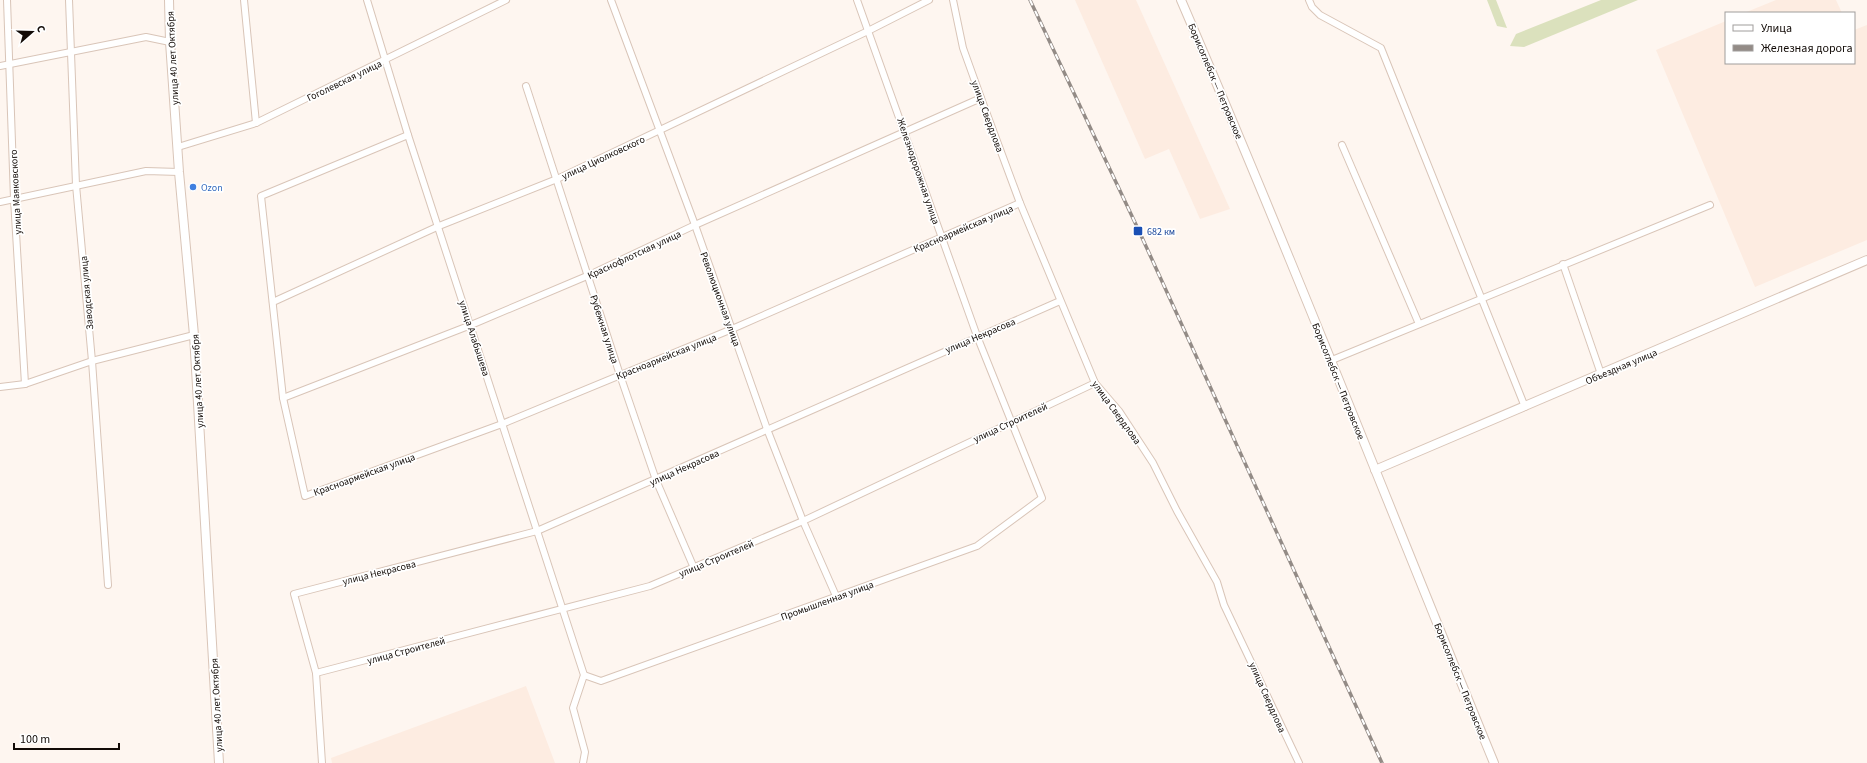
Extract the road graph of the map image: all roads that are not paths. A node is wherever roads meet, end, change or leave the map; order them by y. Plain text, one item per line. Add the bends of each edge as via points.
1 (7, 0) edge
2 (69, 0) edge
3 (169, 0) edge
4 (244, 0) edge
5 (367, 0) edge
6 (506, 0) edge
7 (611, 0) edge
8 (857, 0) edge
9 (929, 0) edge
10 (954, 0) edge
11 (1181, 0) edge
12 (1309, 0) edge
13 (868, 31) junction
14 (170, 42) junction
15 (72, 53) junction
16 (385, 60) junction
17 (9, 64) junction
18 (0, 66) edge
19 (526, 86) dead end
20 (981, 98) junction
21 (256, 123) junction
22 (659, 131) junction
23 (905, 132) junction
24 (408, 135) junction
25 (1342, 145) dead end
26 (178, 147) junction
27 (179, 172) junction
28 (557, 179) junction
29 (76, 186) junction
30 (14, 199) junction
31 (0, 202) edge
32 (1020, 203) junction
33 (1710, 205) dead end
34 (439, 226) junction
35 (695, 226) junction
36 (942, 236) junction
37 (1867, 260) edge
38 (1563, 264) junction
39 (587, 276) junction
40 (1481, 298) junction
41 (1060, 301) junction
42 (273, 302) junction
43 (1420, 324) junction
44 (471, 325) junction
45 (732, 329) junction
46 (194, 334) junction
47 (978, 336) junction
48 (1332, 360) junction
49 (92, 361) junction
50 (1602, 374) junction
51 (620, 375) junction
52 (1095, 383) junction
53 (25, 384) junction
54 (0, 387) edge
55 (284, 398) junction
56 (1525, 407) junction
57 (1011, 421) junction
58 (502, 424) junction
59 (767, 429) junction
60 (1374, 470) junction
61 (656, 480) junction
62 (1042, 498) joint
63 (803, 521) junction
64 (537, 531) junction
65 (694, 568) junction
66 (108, 585) dead end
67 (836, 596) junction
68 (561, 608) junction
69 (316, 673) junction
70 (584, 675) junction
71 (219, 763) edge
72 (322, 763) edge
73 (583, 763) edge
74 (1299, 763) edge
75 (1494, 763) edge

1 - 17 street, улица Маяковского
2 - 15 street, Заводская улица
3 - 14 street, улица 40 лет Октября
4 - 21 street
5 - 16 street, улица Алабышева
6 - 16 street, Гоголевская улица
7 - 22 street, Революционная улица
8 - 13 street, Железнодорожная улица
9 - 13 street, улица Циолковского
10 - 20 street, улица Свердлова via 963,48
11 - 48 street, Борисоглебск — Петровское
12 - 40 street via 1320,15 1382,48
13 - 22 street, улица Циолковского
13 - 23 street, Железнодорожная улица
14 - 15 street via 146,37
14 - 26 street, улица 40 лет Октября
15 - 17 street
15 - 29 street, Заводская улица
16 - 21 street, Гоголевская улица
16 - 24 street, улица Алабышева
17 - 18 street
17 - 30 street, улица Маяковского
19 - 28 street, Рубежная улица
20 - 23 street, Краснофлотская улица
20 - 32 street, улица Свердлова
21 - 26 street, Гоголевская улица
22 - 28 street, улица Циолковского
22 - 35 street, Революционная улица
23 - 35 street, Краснофлотская улица
23 - 36 street, Железнодорожная улица
24 - 34 street, улица Алабышева
24 - 42 street via 261,196
25 - 43 street
26 - 27 street, улица 40 лет Октября
27 - 29 street via 146,171
27 - 46 street, улица 40 лет Октября
28 - 34 street, улица Циолковского
28 - 39 street, Рубежная улица
29 - 30 street
29 - 49 street, Заводская улица
30 - 31 street
30 - 53 street, улица Маяковского
32 - 36 street, Красноармейская улица
32 - 41 street, улица Свердлова
33 - 38 street
34 - 42 street, улица Циолковского
34 - 44 street, улица Алабышева
35 - 39 street, Краснофлотская улица
35 - 45 street, Революционная улица
36 - 45 street, Красноармейская улица
36 - 47 street, Железнодорожная улица
37 - 50 street, Объездная улица
38 - 40 street
38 - 50 street
39 - 44 street, Краснофлотская улица
39 - 51 street, Рубежная улица
40 - 43 street
40 - 56 street
41 - 47 street, улица Некрасова
41 - 52 street, улица Свердлова
42 - 55 street
43 - 48 street
44 - 55 street, Краснофлотская улица
44 - 58 street, улица Алабышева
45 - 51 street, Красноармейская улица
45 - 59 street, Революционная улица
46 - 49 street
46 - 71 street, улица 40 лет Октября
47 - 57 street, Железнодорожная улица
47 - 59 street, улица Некрасова
48 - 60 street, Борисоглебск — Петровское
49 - 53 street
49 - 66 street, Заводская улица
50 - 56 street, Объездная улица
51 - 58 street, Красноармейская улица
51 - 61 street, Рубежная улица
52 - 57 street, улица Строителей
52 - 74 street, улица Свердлова via 1119,411 1153,462 1217,582 1224,605
53 - 54 street
55 - 58 street, Красноармейская улица via 305,496
56 - 60 street, Объездная улица
57 - 62 street, Железнодорожная улица
57 - 63 street, улица Строителей
58 - 64 street, улица Алабышева
59 - 61 street, улица Некрасова
59 - 63 street, Революционная улица
60 - 75 street, Борисоглебск — Петровское
61 - 64 street, улица Некрасова
61 - 65 street, Рубежная улица
62 - 67 street, Промышленная улица via 977,546
63 - 65 street, улица Строителей
63 - 67 street, Революционная улица
64 - 68 street, улица Алабышева
64 - 69 street, улица Некрасова via 294,594
65 - 68 street, улица Строителей via 650,586
67 - 70 street, Промышленная улица via 601,682
68 - 69 street, улица Строителей
68 - 70 street, улица Алабышева
69 - 72 street
70 - 73 street via 573,708 586,752

